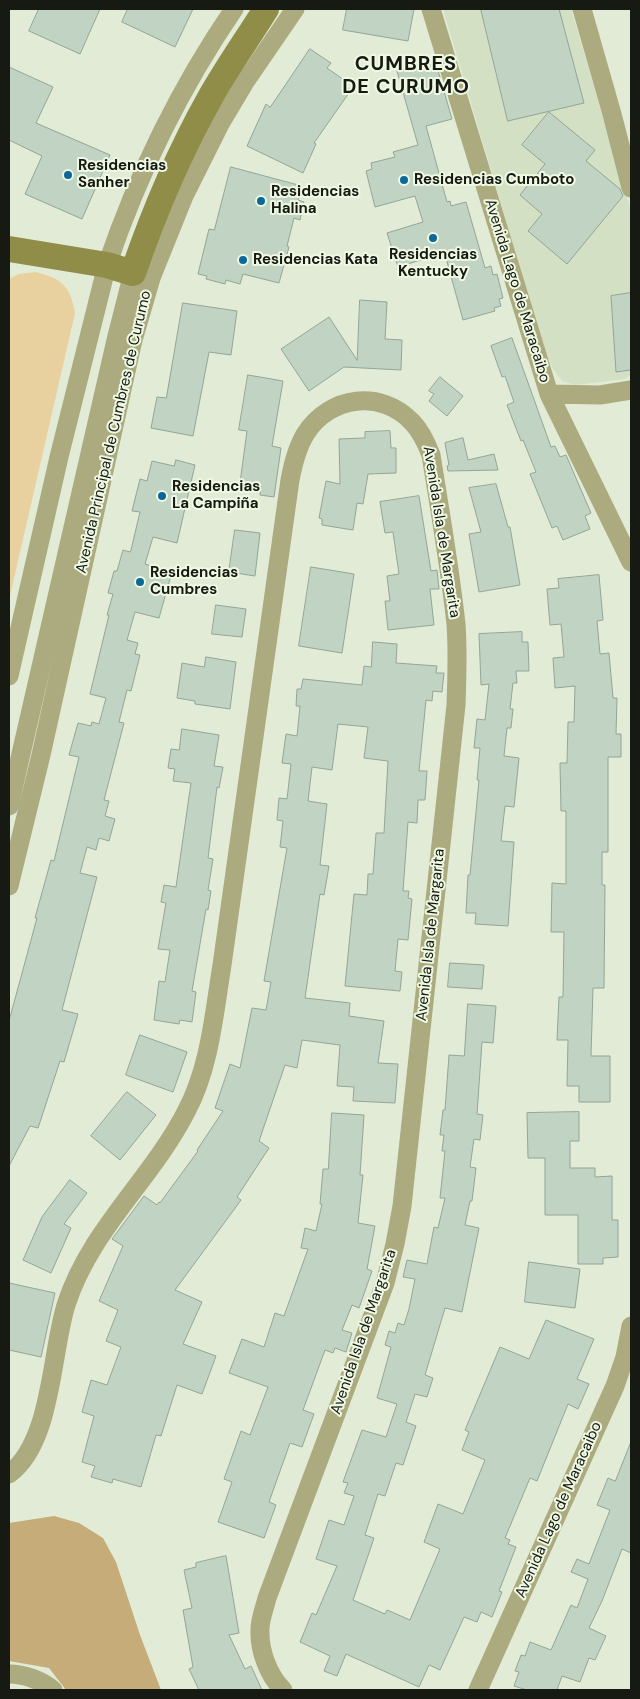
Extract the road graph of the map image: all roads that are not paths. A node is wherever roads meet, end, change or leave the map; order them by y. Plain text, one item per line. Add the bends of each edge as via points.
1 (234, 9) edge
2 (296, 9) edge
3 (431, 9) edge
4 (582, 9) edge
5 (263, 13) edge
6 (631, 188) edge
7 (9, 249) edge
8 (106, 265) junction
9 (142, 275) junction
10 (631, 390) edge
11 (549, 394) junction
12 (631, 562) edge
13 (9, 676) edge
14 (9, 806) edge
15 (9, 886) edge
16 (631, 1326) edge
17 (9, 1474) edge
18 (9, 1674) edge
19 (53, 1690) edge
20 (283, 1690) edge
21 (478, 1690) edge

1 - 8 street via 196,68 161,132
2 - 9 street, Avenida Principal de Cumbres de Curumo via 220,124
3 - 11 street, Avenida Lago de Maracaibo
4 - 6 street
5 - 9 main road, Avenida Principal de Cumbres de Curumo via 230,63 193,130 161,199
7 - 8 main road
8 - 9 main road
8 - 13 street
9 - 14 street, Avenida Principal de Cumbres de Curumo via 66,553
9 - 15 street, Avenida Principal de Cumbres de Curumo via 133,340
10 - 11 street via 600,395
11 - 12 street, Avenida Lago de Maracaibo
16 - 21 street, Avenida Lago de Maracaibo via 615,1386
17 - 20 street, Avenida Isla de Margarita via 26,1457 35,1439 66,1305 77,1278 96,1240 161,1152 186,1112 202,1074 222,965 294,460 306,433 328,410 352,401 386,404 412,421 431,455 456,626 456,704 403,1196 395,1244 385,1283 271,1588 260,1628 262,1654 274,1682
18 - 19 street via 35,1680

